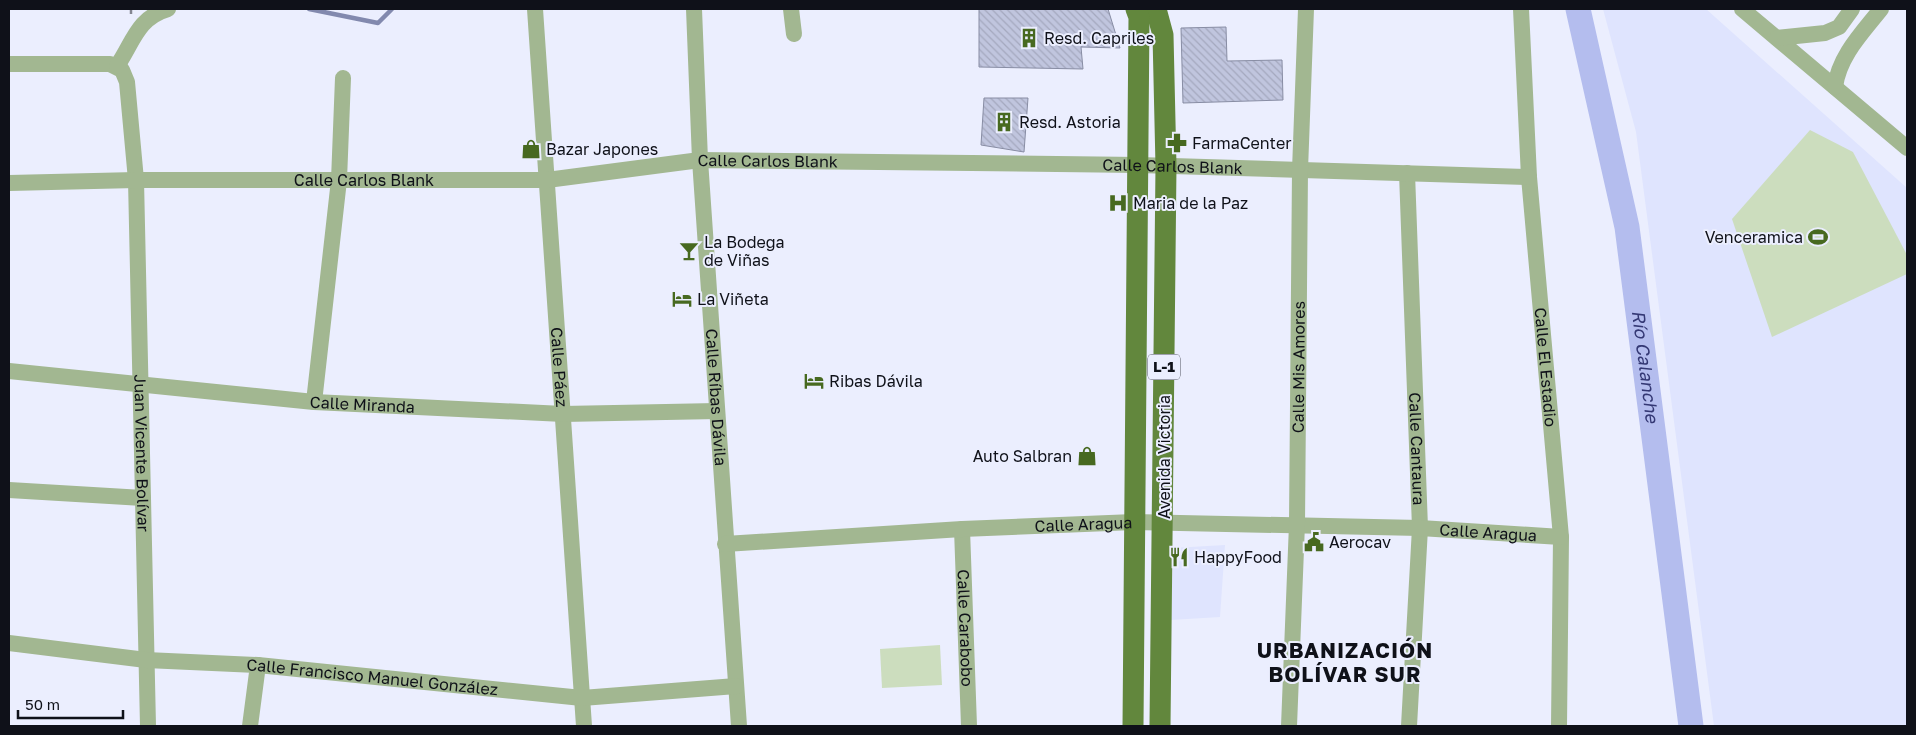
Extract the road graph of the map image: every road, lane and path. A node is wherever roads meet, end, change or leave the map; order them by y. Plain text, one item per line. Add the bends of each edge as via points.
1 (168, 9) edge
2 (535, 9) edge
3 (694, 9) edge
4 (791, 9) edge
5 (1136, 9) edge
6 (1156, 9) edge
7 (1306, 9) edge
8 (1521, 9) edge
9 (1742, 9) edge
10 (1852, 9) edge
11 (1881, 9) edge
12 (794, 34) dead end
13 (1777, 38) junction
14 (9, 64) edge
15 (117, 66) junction
16 (343, 78) dead end
17 (1835, 87) junction
18 (1907, 148) edge
19 (700, 160) junction
20 (1139, 165) junction
21 (1166, 166) junction
22 (1300, 170) junction
23 (1407, 173) junction
24 (1528, 177) junction
25 (136, 180) junction
26 (339, 180) junction
27 (547, 180) junction
28 (9, 183) edge
29 (9, 370) edge
30 (139, 385) junction
31 (314, 402) junction
32 (718, 411) junction
33 (563, 414) junction
34 (9, 490) edge
35 (143, 498) junction
36 (1134, 522) junction
37 (1163, 524) junction
38 (1297, 524) junction
39 (1420, 528) junction
40 (962, 530) junction
41 (1561, 537) junction
42 (725, 544) junction
43 (9, 643) edge
44 (146, 660) junction
45 (258, 665) junction
46 (736, 686) junction
47 (582, 698) junction
48 (148, 726) edge
49 (250, 726) edge
50 (584, 726) edge
51 (739, 726) edge
52 (969, 726) edge
53 (1132, 726) edge
54 (1160, 726) edge
55 (1289, 726) edge
56 (1409, 726) edge
57 (1559, 726) edge

1 - 15 street via 148,18 140,26
2 - 27 street, Calle Páez
3 - 19 street, Calle Ríbas Dávila
4 - 12 street
5 - 20 main road, Avenida Victoria / L-1 via 1139,17
6 - 21 main road, Avenida Victoria / L-1 via 1164,35
7 - 22 street, Calle Mis Amores
8 - 24 street, Calle El Estadio
9 - 13 street
10 - 13 street via 1839,26 1825,33
11 - 17 street via 1844,58
13 - 17 street
14 - 15 street via 96,63
15 - 25 street, Juan Vicente Bolívar via 127,82
16 - 26 street
17 - 18 street
19 - 20 street, Calle Carlos Blank
19 - 27 street, Calle Carlos Blank
19 - 32 street, Calle Ríbas Dávila
20 - 21 street, Calle Carlos Blank
20 - 36 main road, Avenida Victoria / L-1
21 - 22 street, Calle Carlos Blank
21 - 37 main road, Avenida Victoria / L-1
22 - 23 street, Calle Carlos Blank
22 - 38 street, Calle Mis Amores
23 - 24 street, Calle Carlos Blank
23 - 39 street, Calle Cantaura
24 - 41 street, Calle El Estadio
25 - 26 street, Calle Carlos Blank
25 - 28 street, Calle Carlos Blank
25 - 30 street, Juan Vicente Bolívar
26 - 27 street, Calle Carlos Blank
26 - 31 street
27 - 33 street, Calle Páez
29 - 30 street, Calle Miranda
30 - 31 street, Calle Miranda
30 - 35 street, Juan Vicente Bolívar
31 - 33 street, Calle Miranda
32 - 33 street, Calle Miranda
32 - 42 street, Calle Ríbas Dávila
33 - 47 street, Calle Páez
34 - 35 street
35 - 44 street, Juan Vicente Bolívar
36 - 37 street, Calle Aragua
36 - 40 street, Calle Aragua
36 - 53 main road, Avenida Victoria / L-1
37 - 38 street, Calle Aragua
37 - 54 main road, Avenida Victoria / L-1
38 - 39 street, Calle Aragua
38 - 55 street, Calle Mis Amores
39 - 41 street, Calle Aragua
39 - 56 street, Calle Cantaura
40 - 42 street, Calle Aragua
40 - 52 street, Calle Carabobo
41 - 57 street, Calle El Estadio
42 - 46 street, Calle Ríbas Dávila
43 - 44 street, Calle Francisco Manuel González
44 - 45 street, Calle Francisco Manuel González
44 - 48 street, Juan Vicente Bolívar
45 - 47 street, Calle Francisco Manuel González
45 - 49 street
46 - 47 street, Calle Francisco Manuel González
46 - 51 street, Calle Ríbas Dávila
47 - 50 street, Calle Páez

